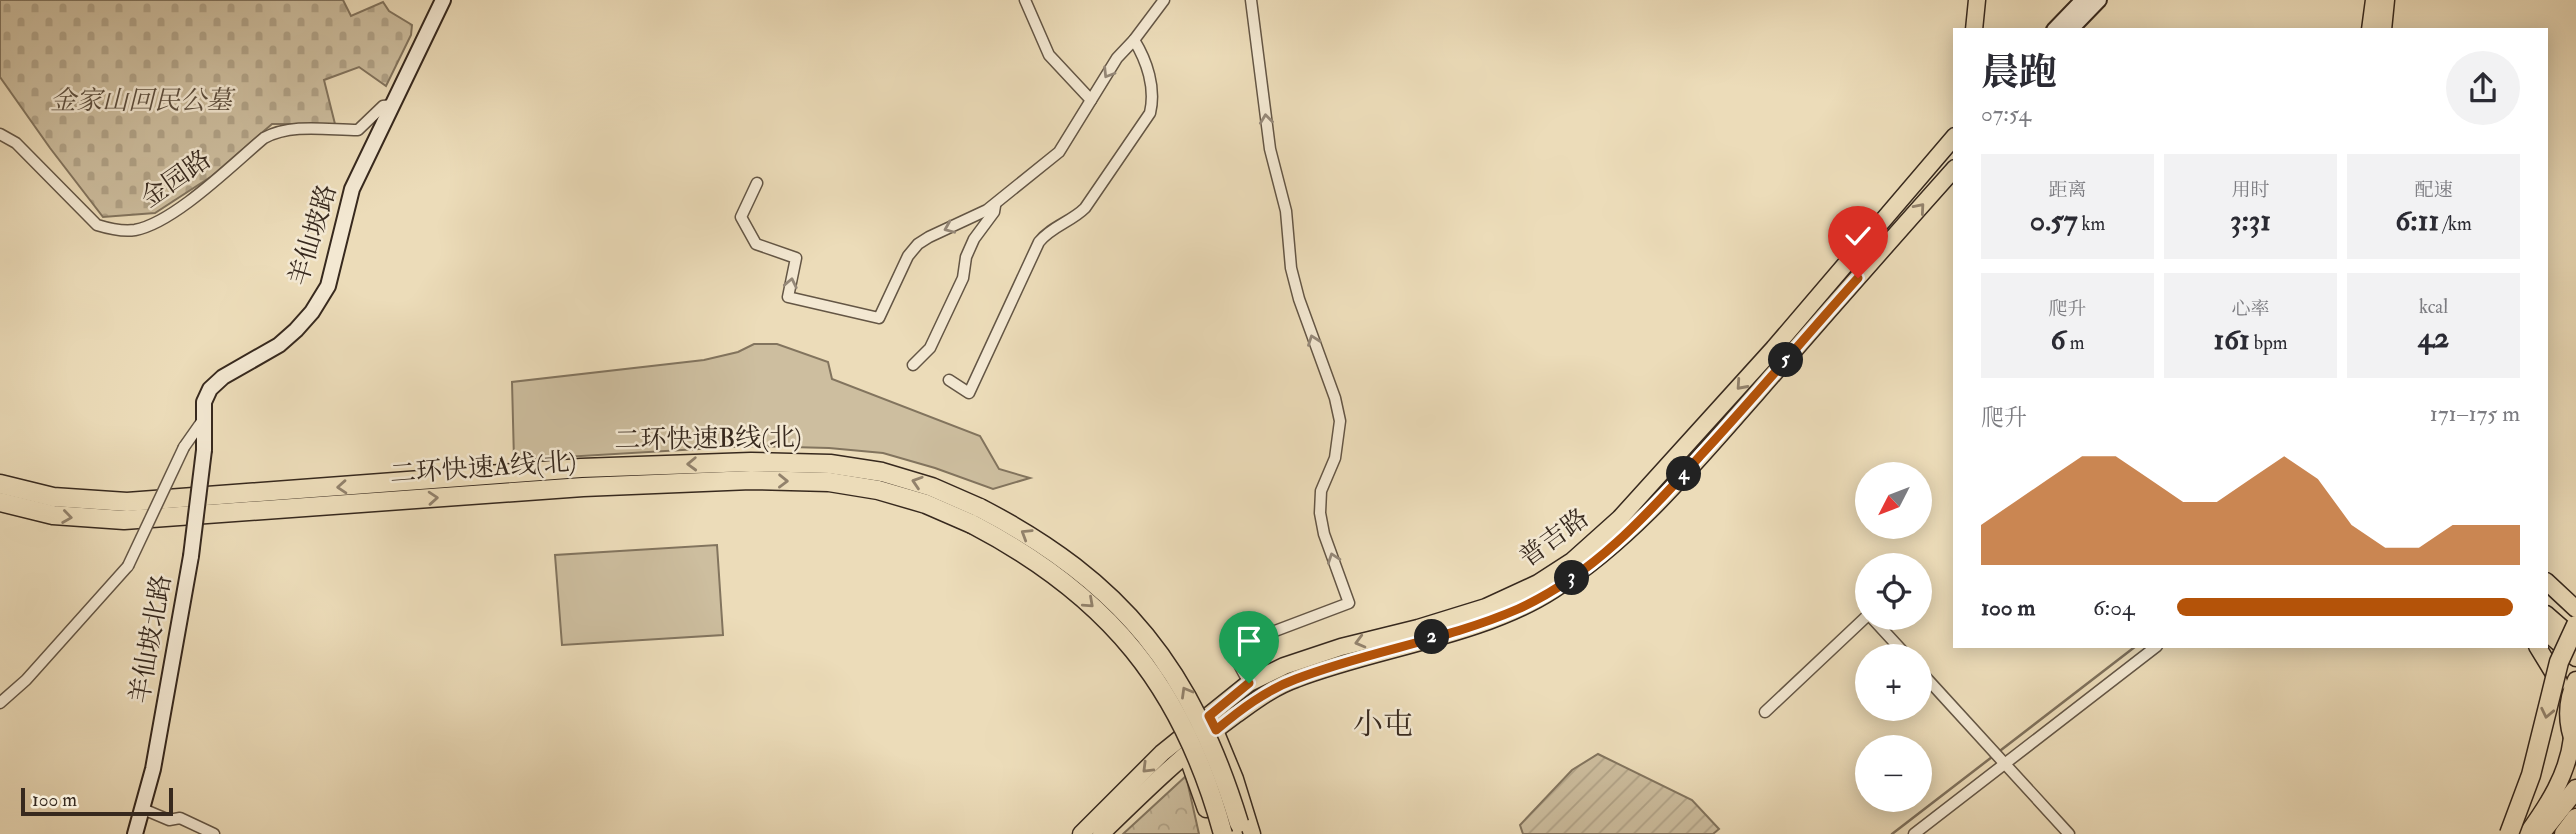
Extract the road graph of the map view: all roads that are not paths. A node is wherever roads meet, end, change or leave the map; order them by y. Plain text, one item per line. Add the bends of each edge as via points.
1 (443, 0) edge
2 (1025, 0) edge
3 (1164, 0) edge
4 (1251, 0) edge
5 (1977, 0) edge
6 (1988, 0) edge
7 (2083, 0) edge
8 (2099, 0) edge
9 (2374, 0) edge
10 (2386, 0) edge
11 (1974, 28) edge
12 (1985, 28) edge
13 (2056, 28) edge
14 (2072, 28) edge
15 (2370, 28) edge
16 (2383, 28) edge
17 (1134, 40) junction
18 (1091, 100) junction
19 (392, 105) junction
20 (0, 134) edge
21 (1953, 138) edge
22 (1953, 170) edge
23 (757, 183) dead end
24 (996, 202) junction
25 (913, 365) dead end
26 (949, 380) dead end
27 (203, 420) junction
28 (204, 450) joint
29 (0, 484) edge
30 (0, 502) edge
31 (976, 516) junction
32 (2548, 583) edge
33 (2576, 609) edge
34 (2548, 616) edge
35 (2576, 625) edge
36 (1856, 630) edge
37 (1882, 630) edge
38 (2548, 634) edge
39 (2576, 640) edge
40 (1896, 644) edge
41 (2154, 648) edge
42 (2539, 648) edge
43 (2576, 658) edge
44 (2576, 680) edge
45 (1249, 683) junction
46 (1932, 684) edge
47 (0, 703) edge
48 (2568, 707) junction
49 (1765, 712) dead end
50 (1212, 723) junction
51 (2574, 743) edge
52 (1183, 747) junction
53 (2003, 763) junction
54 (2576, 789) edge
55 (143, 809) junction
56 (2576, 818) edge
57 (1232, 832) edge
58 (135, 834) edge
59 (214, 834) edge
60 (1081, 834) edge
61 (1101, 834) edge
62 (1914, 834) edge
63 (2069, 834) edge
64 (2509, 834) edge
65 (2527, 834) edge
66 (2540, 834) edge
67 (2564, 834) edge

1 - 19 street, 羊仙坡路
2 - 18 street via 1049,55
3 - 17 street
45 -> 4 street via 1230,648 1349,603 1320,513 1321,491 1335,458 1340,421 1291,268
5 - 11 main road
6 - 12 main road
7 - 13 street
8 - 14 street
9 - 15 main road
10 - 16 main road
17 -> 18 street
17 - 26 street via 1148,65 1150,113 1085,208 1046,232 1039,242 970,393
18 - 24 street via 1059,152
19 - 20 street, 金园路 via 383,106 358,130 276,131 195,196 136,230 97,225 16,143
19 - 27 street, 羊仙坡路 via 352,189 328,286 312,312 279,345 210,389
21 -> 45 main road, 普吉路 via 1774,348 1620,518 1572,561 1486,607 1341,647
50 -> 22 main road, 普吉路 via 1294,679 1482,623 1539,598 1581,572 1632,530
24 -> 23 street via 918,244 879,318 788,297 796,258 756,244 741,217
24 - 25 street via 974,239 957,291 930,348
27 - 28 street, 羊仙坡路
27 - 47 street, bridge via 184,447 128,566
28 - 55 street, 羊仙坡北路, bridge via 191,556
31 -> 29 highway, 二环快速B线(北) via 932,487 856,467 805,463 582,468 127,502 53,497
30 -> 31 highway, 二环快速A线(北) via 53,515 124,520 583,487 751,480 829,482
31 - 57 highway, 二环快速B线(北), bridge via 1025,533 1076,568 1145,634 1200,719 1219,763
32 - 33 main road
34 - 39 main road
35 -> 64 highway, bridge via 2559,662 2531,775
36 - 49 street
37 - 40 street
38 - 43 main road
41 - 53 street
42 - 48 main road
44 - 48 main road
45 - 50 main road, 普吉路
46 - 53 street
48 - 51 main road
50 - 52 main road, 普吉路
50 - 57 main road via 1235,779
51 - 65 main road via 2559,781
52 - 57 main road
52 -> 60 main road, 普吉路 via 1163,753
52 - 61 main road, 普吉路
53 - 62 street
53 - 63 street
54 - 66 highway
55 - 58 street, 羊仙坡北路
55 - 59 street via 169,820 180,818
56 - 67 highway

